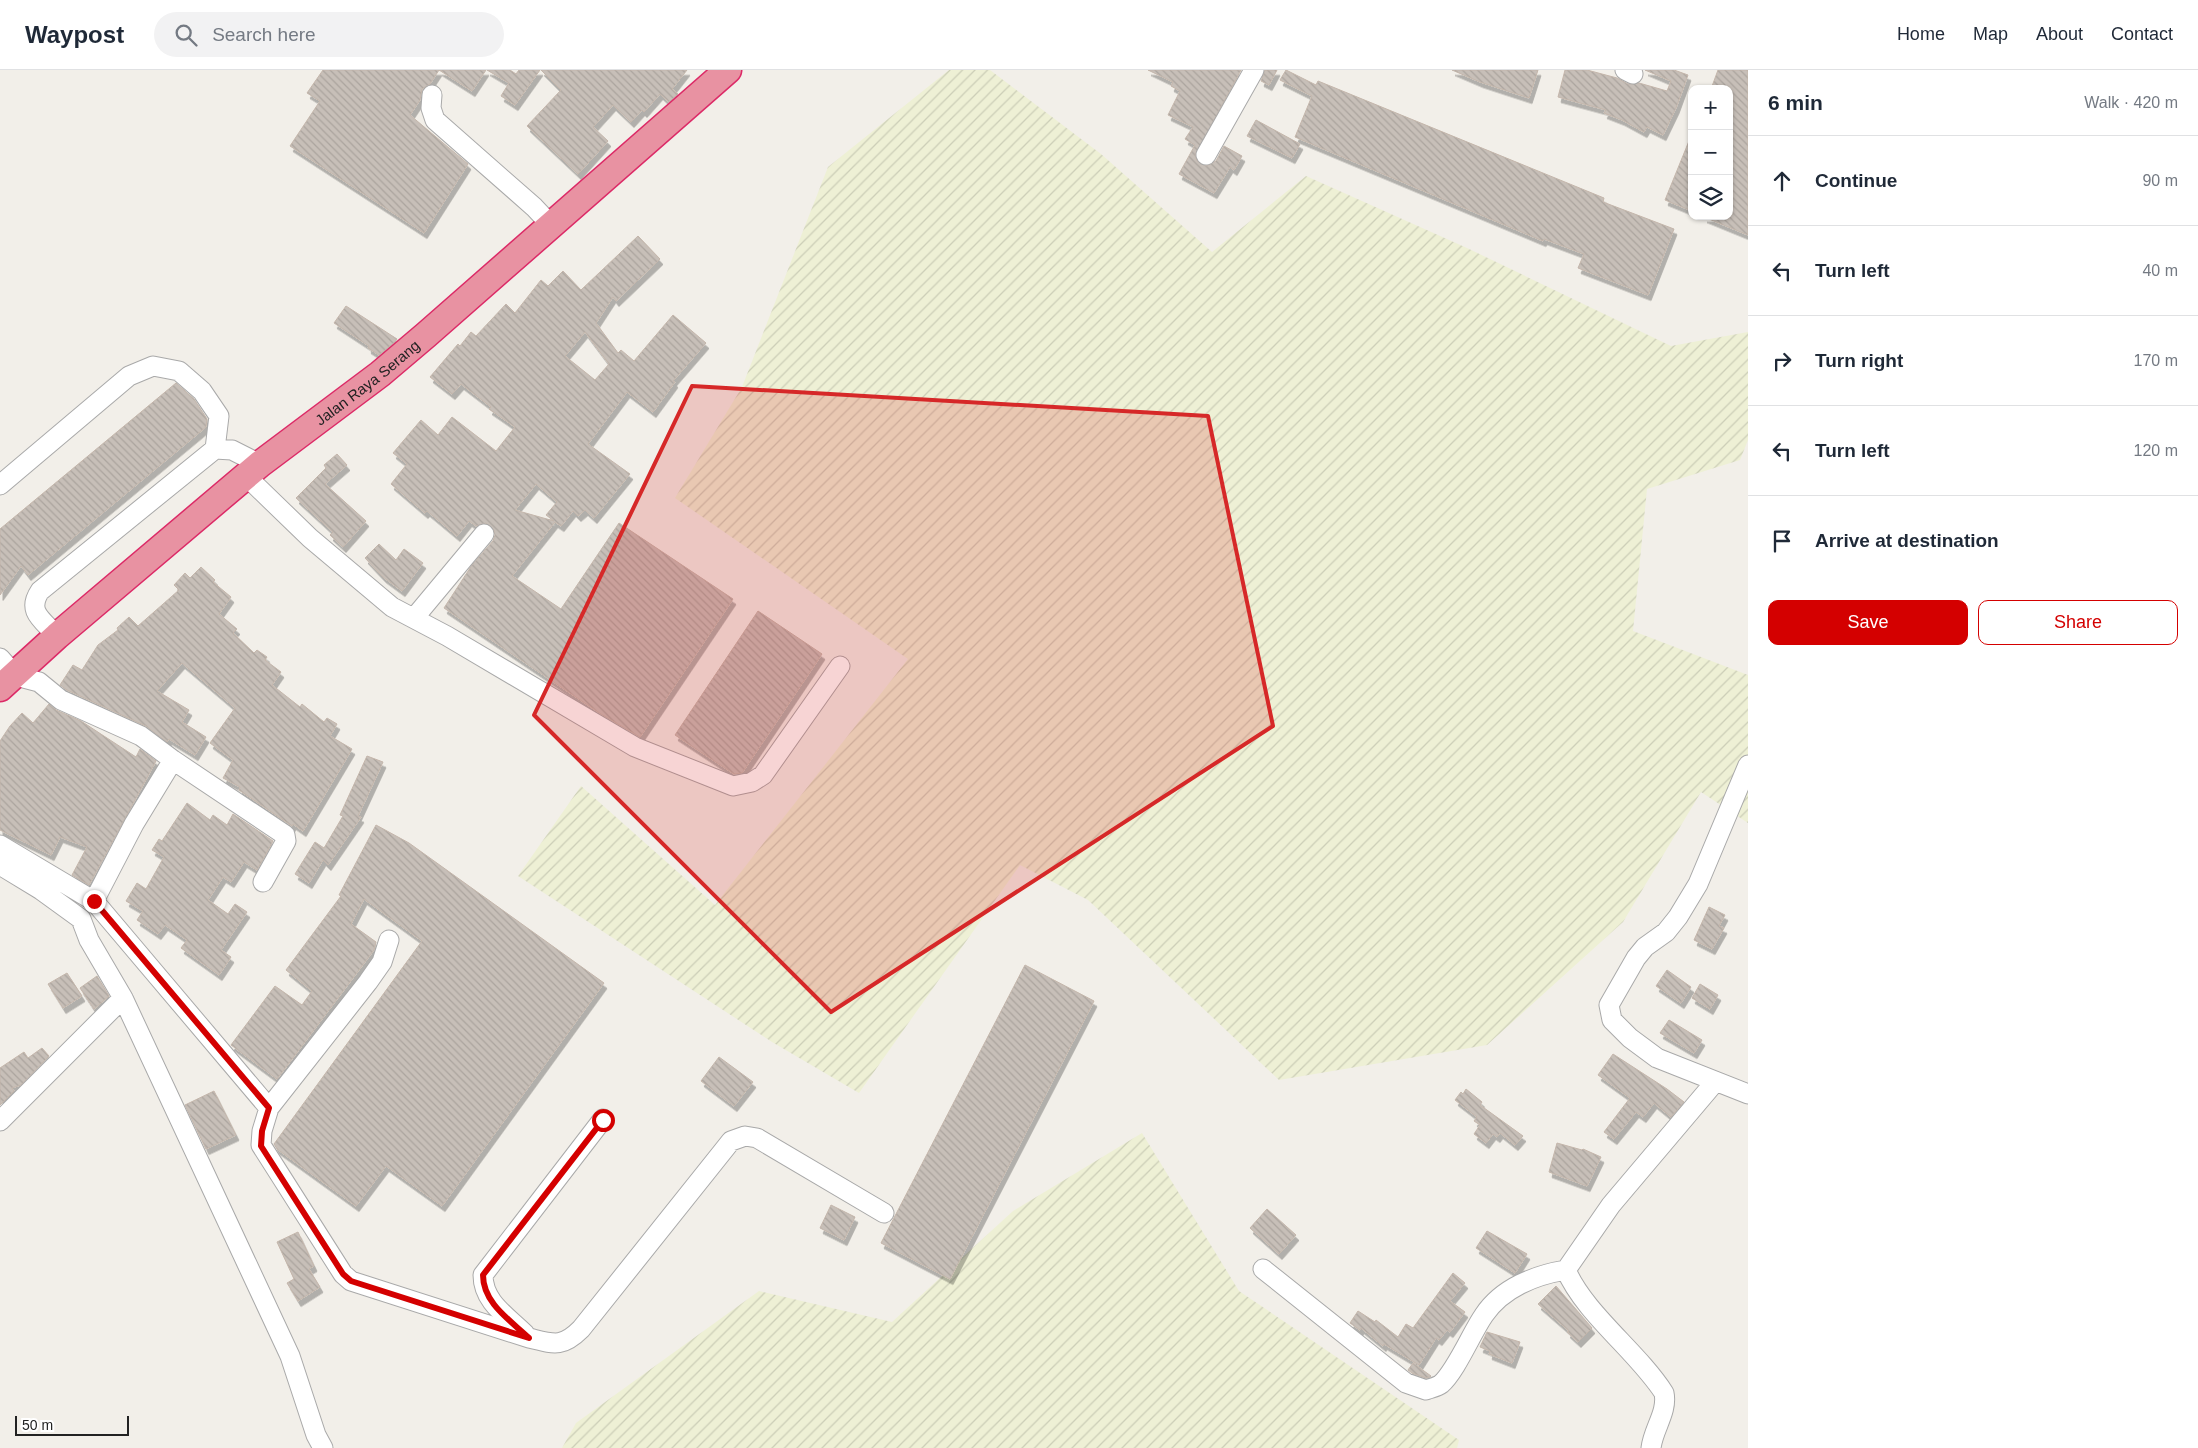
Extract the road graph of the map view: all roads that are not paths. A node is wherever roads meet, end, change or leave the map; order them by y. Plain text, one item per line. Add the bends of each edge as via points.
1 (728, 70) edge
2 (1254, 70) edge
3 (432, 95) dead end
4 (1206, 156) dead end
5 (551, 225) junction
6 (214, 449) junction
7 (253, 470) junction
8 (0, 485) edge
9 (484, 534) dead end
10 (414, 618) junction
11 (57, 636) junction
12 (840, 666) dead end
13 (5, 674) edge
14 (173, 760) junction
15 (1748, 765) edge
16 (0, 845) edge
17 (0, 865) edge
18 (264, 882) dead end
19 (94, 901) junction
20 (389, 940) dead end
21 (123, 998) junction
22 (1715, 1082) junction
23 (1748, 1094) edge
24 (269, 1108) junction
25 (603, 1120) dead end
26 (0, 1121) edge
27 (884, 1213) dead end
28 (1263, 1270) dead end
29 (1566, 1270) junction
30 (529, 1338) junction
31 (323, 1448) edge
32 (1651, 1448) edge

1 - 5 highway, Jalan Raya Serang
2 - 4 street
3 - 5 street via 431,108 435,120
5 - 7 highway, Jalan Raya Serang via 380,374
6 - 7 street via 232,450
6 - 8 street via 219,416 202,391 178,371 153,366 129,376
6 - 11 street via 40,591 34,601 34,610
7 - 10 street via 310,538 373,594
7 - 11 highway, Jalan Raya Serang
9 - 10 street
10 - 12 street via 635,747 733,786 752,782 763,775
11 - 13 highway, Jalan Raya Serang
13 - 14 street via 39,682 61,700 140,736
14 - 18 street via 285,835 286,841
14 - 19 street via 134,824
15 - 22 street via 1698,884 1666,932 1636,958 1609,1006 1612,1020 1657,1058
16 - 19 street
17 - 21 street via 81,919 89,940
19 - 24 street
20 - 24 street via 382,962 368,982
21 - 26 street
21 - 31 street via 290,1356
22 - 23 street
22 - 29 street via 1611,1205
24 - 30 street via 261,1146 343,1274 351,1281
25 - 30 street via 483,1275 483,1286 491,1303
27 - 30 street via 757,1138 745,1136 731,1141 570,1340 553,1344
28 - 29 street via 1406,1383 1426,1390 1440,1384 1485,1313 1507,1292 1545,1274
29 - 32 street via 1588,1302 1664,1393 1666,1403 1654,1430

